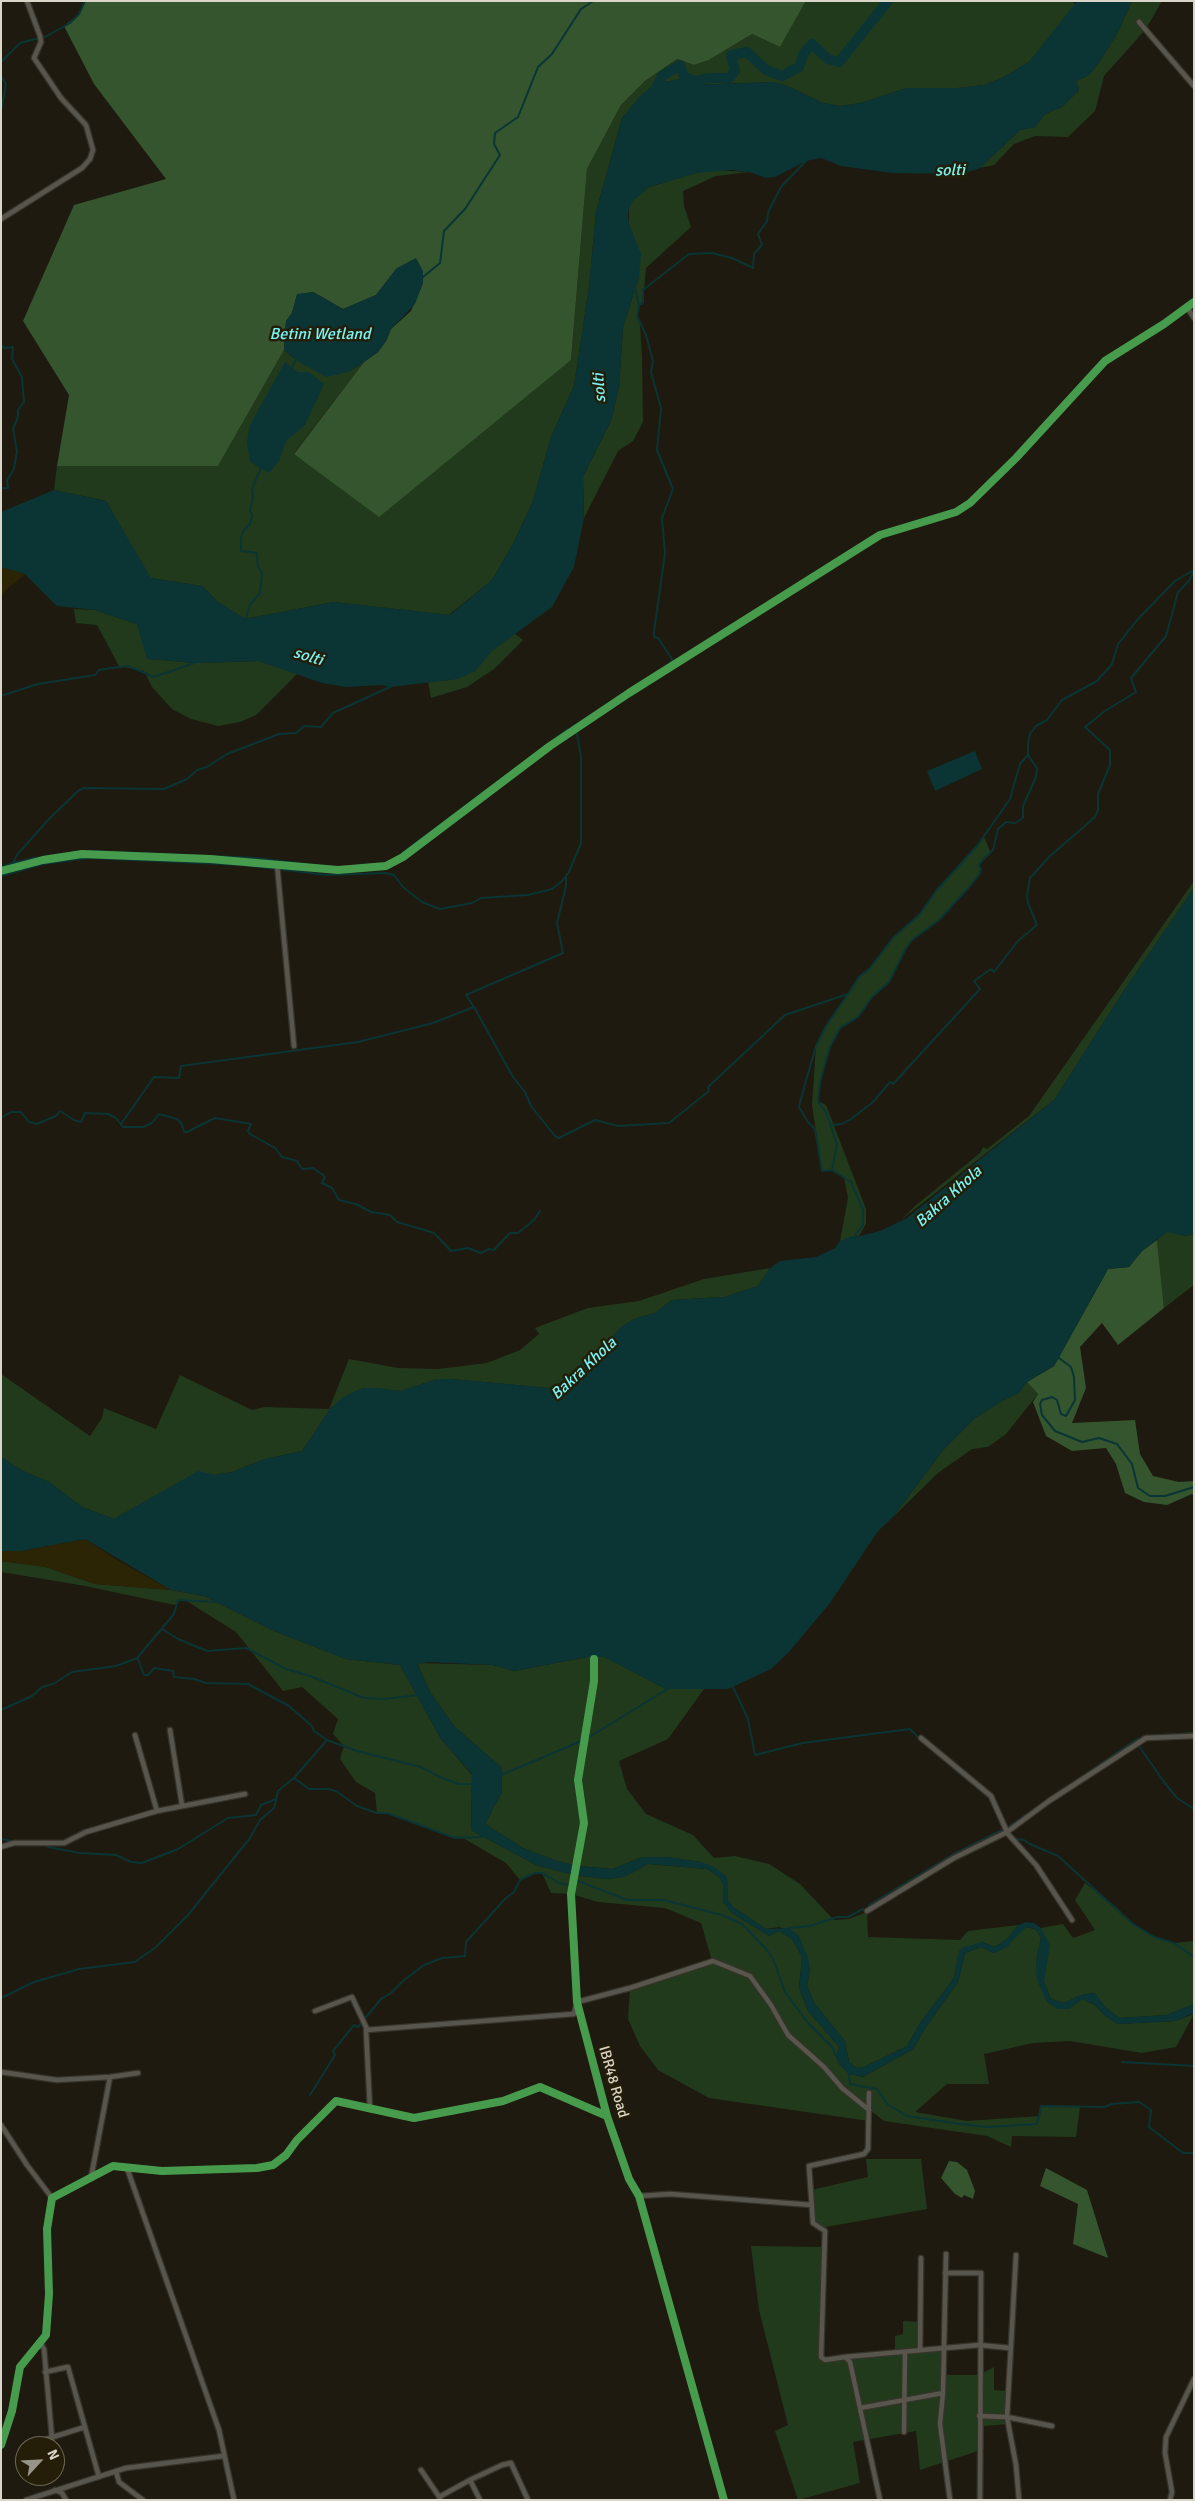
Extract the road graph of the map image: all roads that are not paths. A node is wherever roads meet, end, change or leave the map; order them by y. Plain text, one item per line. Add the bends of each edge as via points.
1 (27, 1) edge
2 (1139, 22) dead end
3 (1194, 86) edge
4 (1, 219) edge
5 (1194, 302) edge
6 (1187, 307) junction
7 (1194, 318) edge
8 (277, 864) junction
9 (1, 871) edge
10 (294, 1046) dead end
11 (594, 1659) dead end
12 (170, 1730) dead end
13 (135, 1735) dead end
14 (1194, 1736) edge
15 (921, 1738) dead end
16 (245, 1794) dead end
17 (182, 1805) junction
18 (157, 1811) junction
19 (1007, 1832) junction
20 (1, 1847) edge
21 (867, 1911) dead end
22 (1072, 1920) dead end
23 (577, 2002) junction
24 (316, 2011) dead end
25 (367, 2030) junction
26 (1, 2072) edge
27 (138, 2073) dead end
28 (110, 2077) junction
29 (869, 2093) dead end
30 (370, 2109) junction
31 (869, 2110) junction
32 (608, 2116) junction
33 (1, 2125) edge
34 (127, 2168) junction
35 (91, 2178) junction
36 (639, 2196) junction
37 (52, 2198) junction
38 (812, 2205) junction
39 (946, 2254) dead end
40 (1016, 2255) dead end
41 (921, 2258) dead end
42 (945, 2273) junction
43 (40, 2342) junction
44 (979, 2345) junction
45 (1010, 2348) junction
46 (944, 2349) junction
47 (920, 2350) junction
48 (905, 2352) junction
49 (845, 2357) junction
50 (45, 2372) junction
51 (1194, 2379) edge
52 (944, 2393) junction
53 (905, 2399) junction
54 (860, 2408) junction
55 (979, 2416) junction
56 (1006, 2417) junction
57 (1052, 2426) dead end
58 (85, 2427) junction
59 (904, 2432) dead end
60 (52, 2436) edge
61 (58, 2436) edge
62 (1, 2445) edge
63 (223, 2456) junction
64 (421, 2470) dead end
65 (116, 2471) junction
66 (98, 2477) junction
67 (470, 2480) junction
68 (55, 2490) junction
69 (440, 2498) edge
70 (26, 2500) edge
71 (66, 2500) edge
72 (143, 2500) edge
73 (234, 2500) edge
74 (480, 2500) edge
75 (528, 2500) edge
76 (724, 2500) edge
77 (880, 2500) edge
78 (950, 2500) edge
79 (980, 2500) edge
80 (1019, 2500) edge
81 (1170, 2500) edge

1 - 4 street via 41,42 34,58 61,98 86,125 93,150 82,168
2 - 3 street
5 - 6 street
6 - 7 street
6 - 8 street via 1105,361 970,504 956,512 880,535 550,746 394,863 370,869 338,870
8 - 9 street via 82,854
8 - 10 street
11 - 23 street, IBR48 Road via 594,1681 578,1780 584,1823 570,1894
12 - 17 street
13 - 18 street
14 - 19 street via 1146,1738
15 - 19 street via 991,1796
16 - 17 street
17 - 18 street
18 - 20 street via 86,1832 64,1843 14,1843
19 - 21 street via 954,1858
19 - 22 street via 1036,1865
23 - 25 street via 574,2014
23 - 31 street via 713,1961 750,1976 788,2036
23 - 32 street, IBR48 Road
24 - 25 street via 352,1997
25 - 30 street
26 - 28 street via 57,2080
27 - 28 street
28 - 35 street
29 - 31 street
30 - 32 street via 414,2118 503,2101 540,2087
30 - 34 street via 336,2101 297,2140 286,2156 273,2165 162,2171
31 - 38 street via 868,2149 864,2154 809,2166
32 - 36 street, IBR48 Road
33 - 37 street
34 - 35 street via 113,2166
34 - 63 street via 216,2421
35 - 37 street
36 - 38 street via 670,2194
36 - 76 street, IBR48 Road
37 - 43 street via 47,2229 49,2294 46,2335
38 - 49 street via 812,2223 825,2231 821,2357 825,2360
39 - 42 street
40 - 45 street
41 - 47 street
42 - 44 street via 981,2273
42 - 46 street
43 - 50 street via 44,2349
43 - 62 street via 20,2367 12,2411
44 - 45 street
44 - 46 street
44 - 55 street
45 - 56 street
46 - 47 street
46 - 52 street
47 - 48 street
48 - 49 street
48 - 53 street
49 - 54 street via 850,2362
50 - 58 street via 68,2367
50 - 60 street
51 - 81 street via 1166,2437 1165,2453 1172,2492
52 - 53 street
52 - 78 street via 940,2424
53 - 54 street
53 - 59 street
54 - 77 street
55 - 56 street
55 - 79 street
56 - 57 street
56 - 80 street
58 - 61 street
58 - 66 street
63 - 65 street
63 - 73 street
64 - 69 street
65 - 66 street
65 - 72 street via 119,2482
66 - 68 street
67 - 69 street
67 - 74 street
67 - 75 street via 511,2463
68 - 70 street
68 - 71 street

